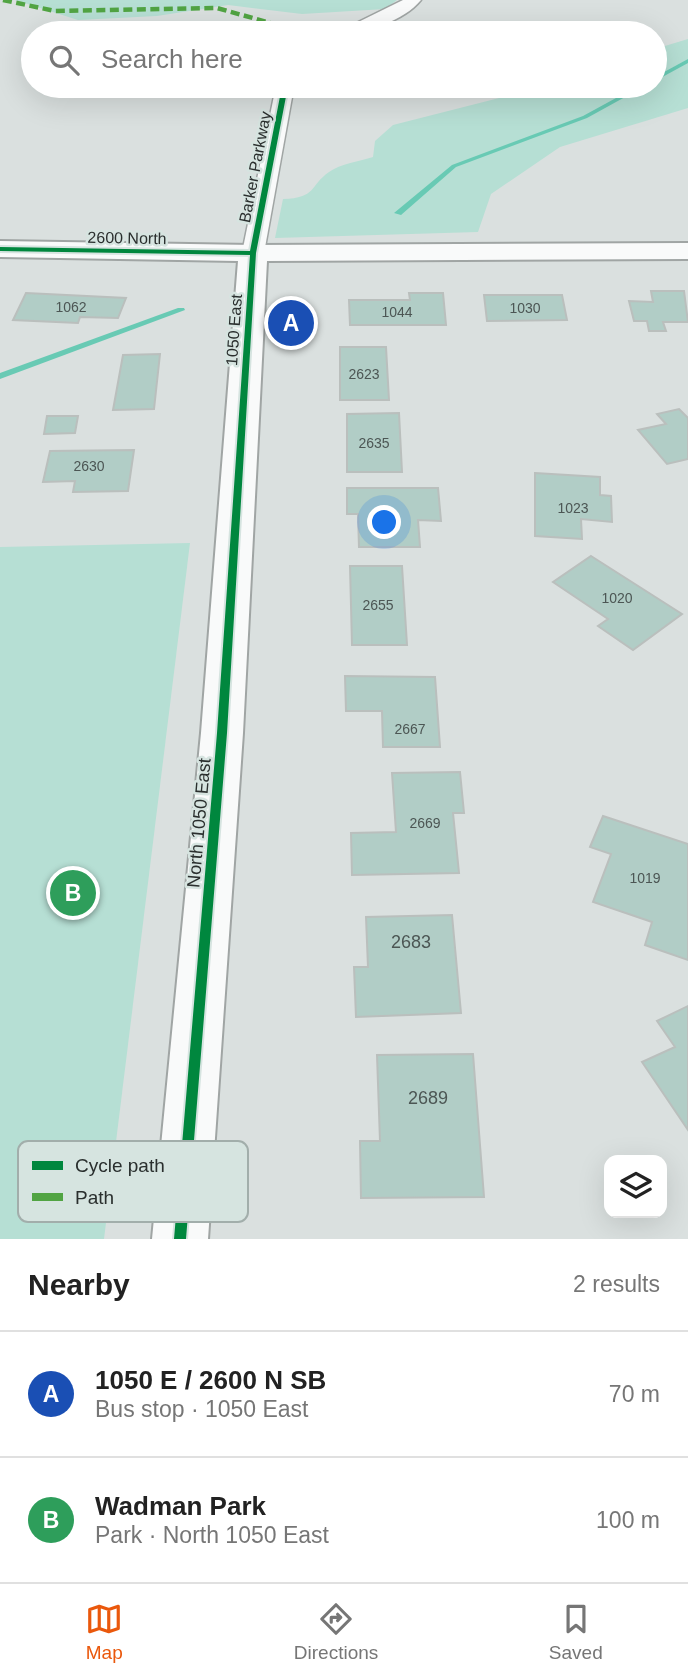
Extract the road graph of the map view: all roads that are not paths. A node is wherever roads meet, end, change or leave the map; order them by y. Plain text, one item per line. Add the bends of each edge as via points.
1 (413, 0) edge
2 (373, 21) edge
3 (283, 98) edge
4 (0, 249) edge
5 (688, 251) edge
6 (253, 253) junction
7 (243, 409) joint
8 (188, 1141) edge

1 - 2 street
3 - 6 street, Barker Parkway
4 - 6 main road, 2600 North
5 - 6 main road, 2600 North
6 - 7 main road, 1050 East
7 - 8 main road, North 1050 East

